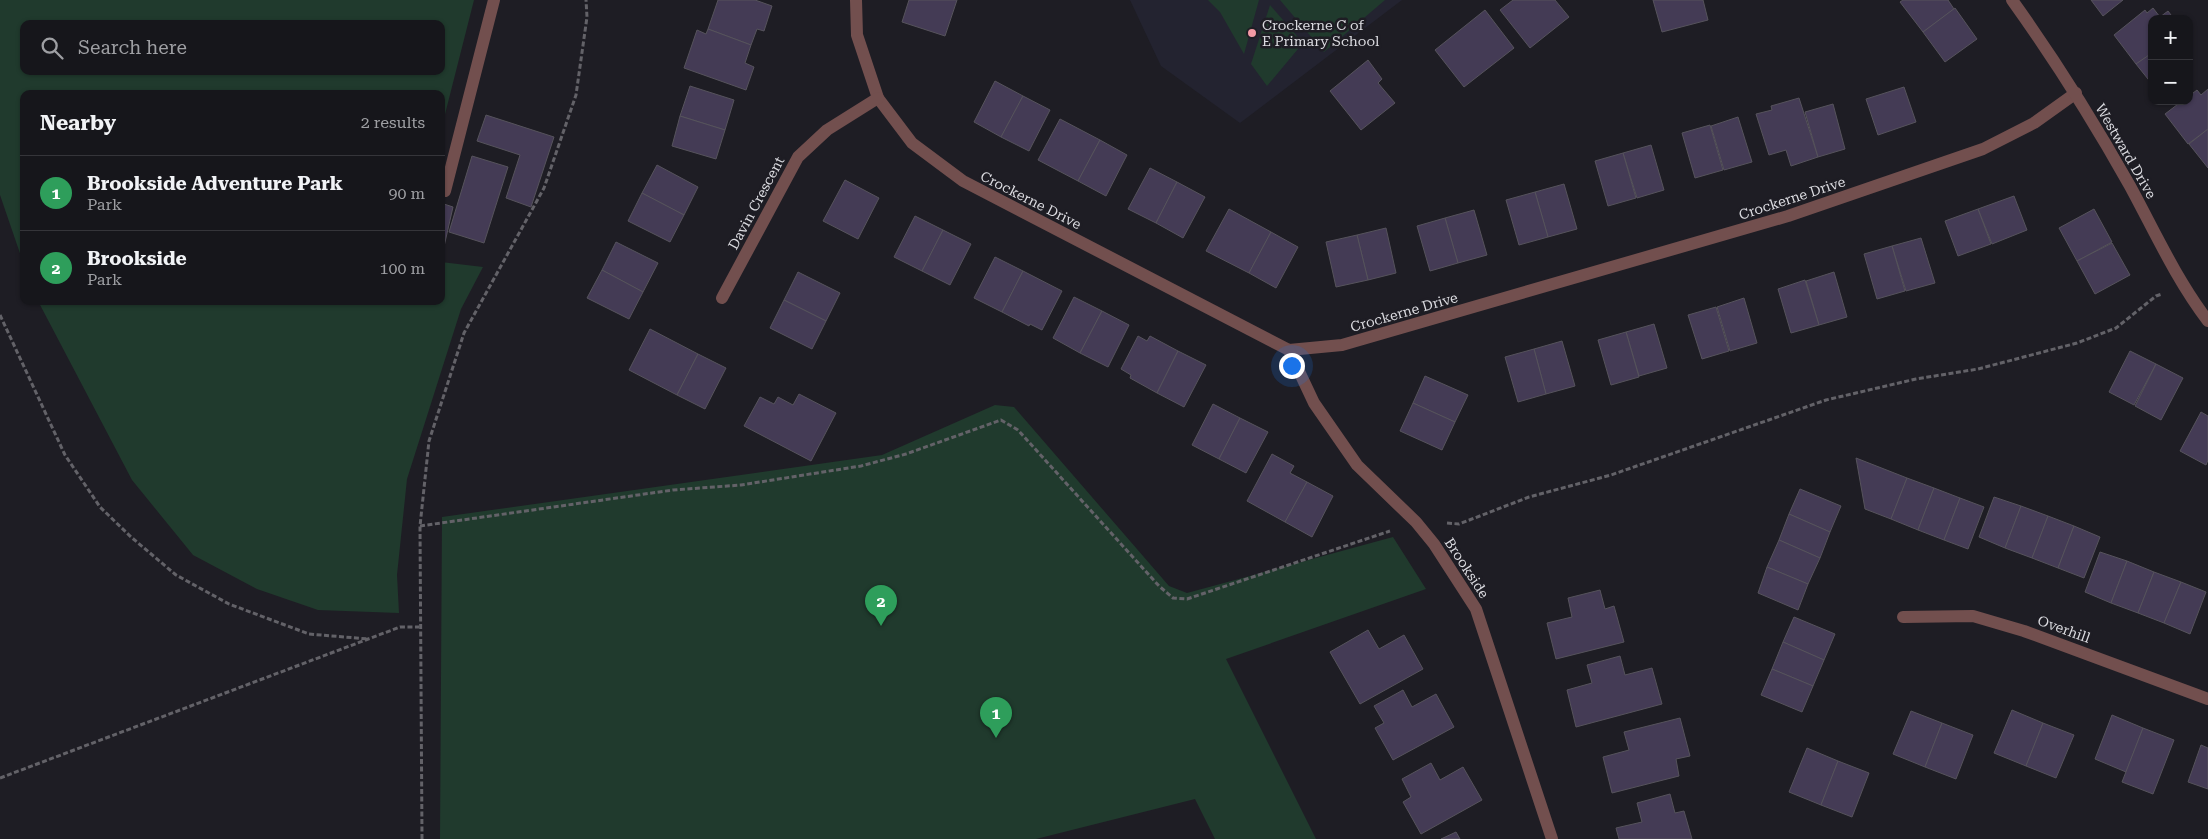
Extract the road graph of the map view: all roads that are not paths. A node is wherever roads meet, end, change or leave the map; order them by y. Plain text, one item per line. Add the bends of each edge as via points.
1 (494, 0) edge
2 (856, 0) edge
3 (2012, 0) edge
4 (2076, 93) junction
5 (878, 98) junction
6 (445, 191) dead end
7 (722, 298) dead end
8 (2208, 321) edge
9 (1289, 350) junction
10 (1903, 617) dead end
11 (2208, 699) edge
12 (1552, 839) edge

1 - 6 street
2 - 5 street, Crockerne Drive via 858,35
3 - 4 street, Westward Drive
4 - 8 street, Westward Drive via 2183,286
4 - 9 street, Crockerne Drive via 2034,123 1983,149 1788,216 1342,345
5 - 7 street, Davin Crescent via 827,130 798,157
5 - 9 street, Crockerne Drive via 912,143 963,181
9 - 12 street, Brookside via 1314,402 1357,465 1416,522 1476,608
10 - 11 street, Overhill via 1974,616 2024,631

